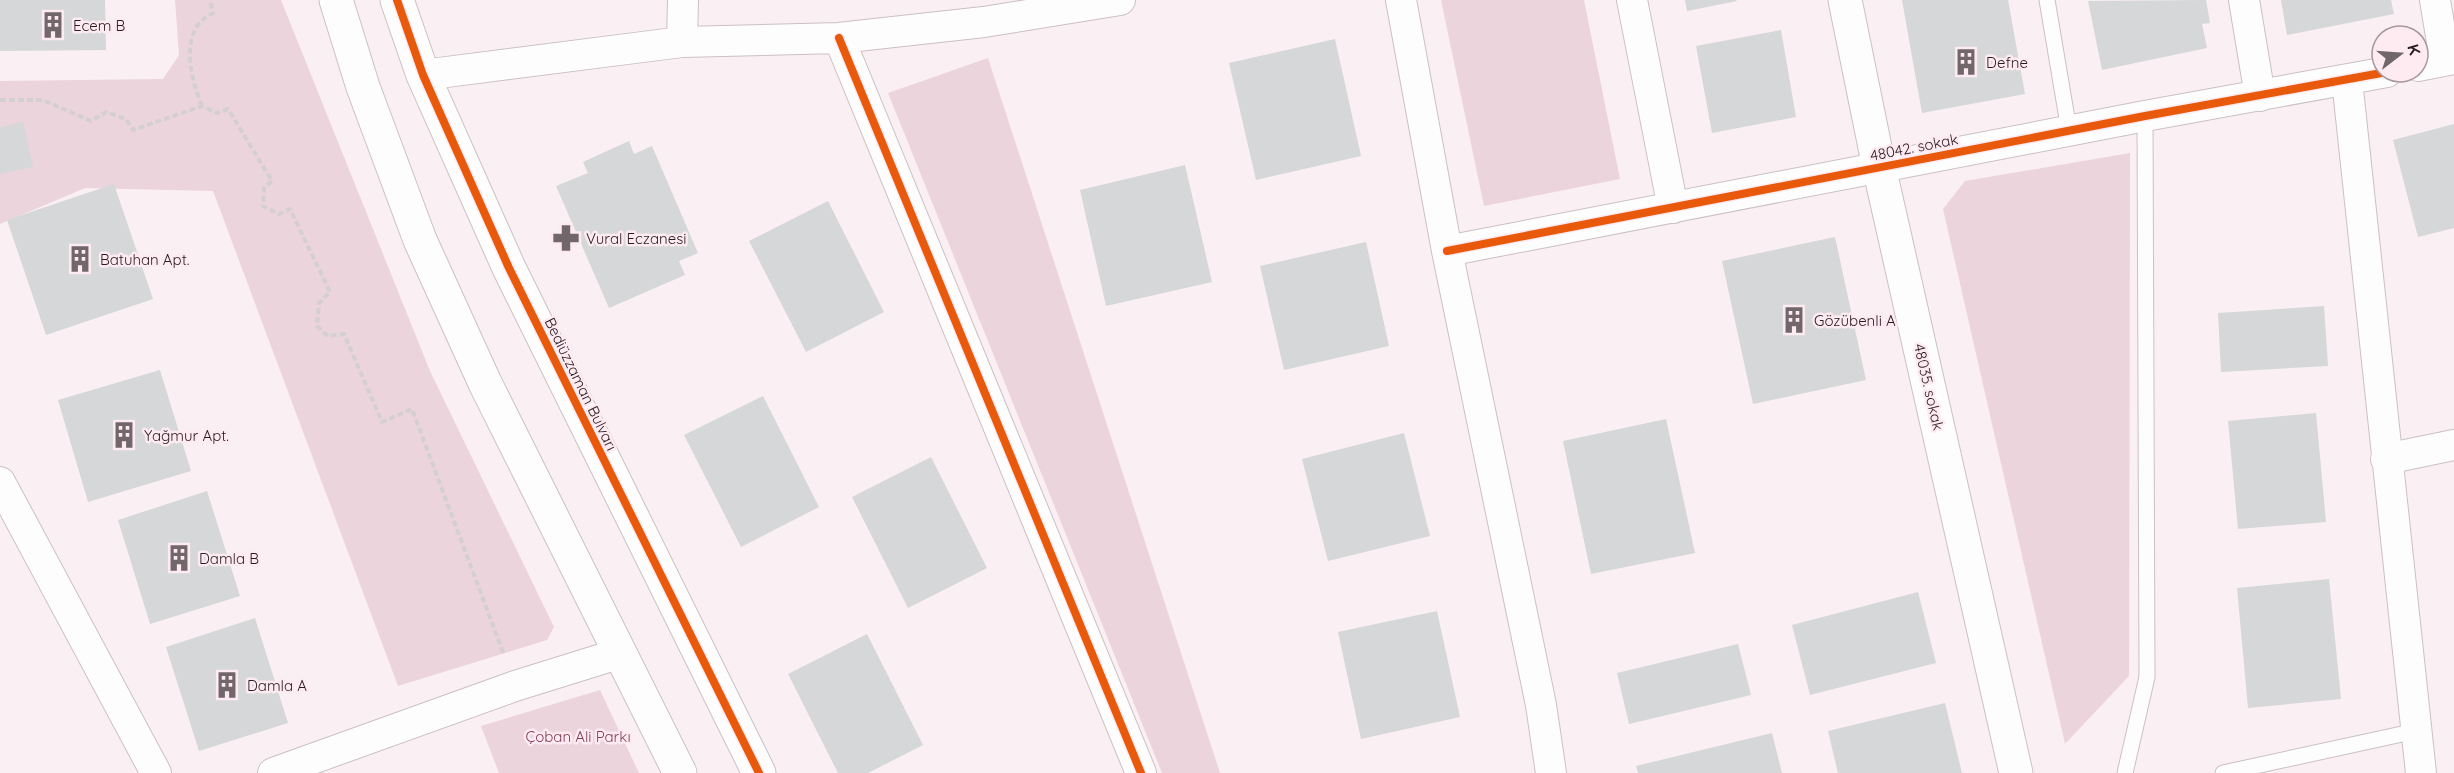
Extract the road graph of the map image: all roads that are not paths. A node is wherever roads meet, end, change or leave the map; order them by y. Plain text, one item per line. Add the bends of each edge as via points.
1 (336, 0) edge
2 (397, 0) edge
3 (683, 0) edge
4 (1120, 0) edge
5 (1401, 0) edge
6 (1632, 0) edge
7 (1845, 0) edge
8 (2047, 0) edge
9 (2244, 0) edge
10 (2435, 0) edge
11 (982, 11) edge
12 (838, 38) junction
13 (682, 42) junction
14 (2439, 61) edge
15 (423, 75) junction
16 (2370, 75) edge
17 (2347, 80) junction
18 (2260, 96) junction
19 (2145, 116) junction
20 (2069, 130) junction
21 (1879, 167) junction
22 (1673, 208) junction
23 (1447, 251) junction
24 (2454, 445) edge
25 (2386, 459) junction
26 (0, 482) edge
27 (621, 653) junction
28 (2416, 731) junction
29 (156, 773) edge
30 (273, 773) edge
31 (680, 773) edge
32 (759, 773) edge
33 (1141, 773) edge
34 (1551, 773) edge
35 (2016, 773) edge
36 (2125, 773) edge
37 (2223, 773) edge
38 (2421, 773) edge

1 - 27 street via 363,87 420,240 485,383
2 - 15 street, Bediüzzaman Bulvarı
3 - 13 street
4 - 11 street
5 - 23 street
6 - 22 street
7 - 21 street, 48035. sokak
8 - 20 lane
9 - 18 street
10 - 14 street
11 - 12 street
12 - 13 street
12 - 33 street
13 - 15 street
15 - 32 street, Bediüzzaman Bulvarı via 509,268
16 - 17 street, 48042. sokak
17 - 18 street, 48042. sokak
17 - 25 street
18 - 19 street, 48042. sokak
19 - 20 street, 48042. sokak
19 - 36 lane via 2146,677
20 - 21 street, 48042. sokak
21 - 22 street, 48042. sokak
21 - 35 street, 48035. sokak
22 - 23 street, 48042. sokak
23 - 34 street via 1541,705
24 - 25 street
25 - 28 street
26 - 29 street
27 - 30 street via 515,686
27 - 31 street
28 - 37 lane
28 - 38 street

